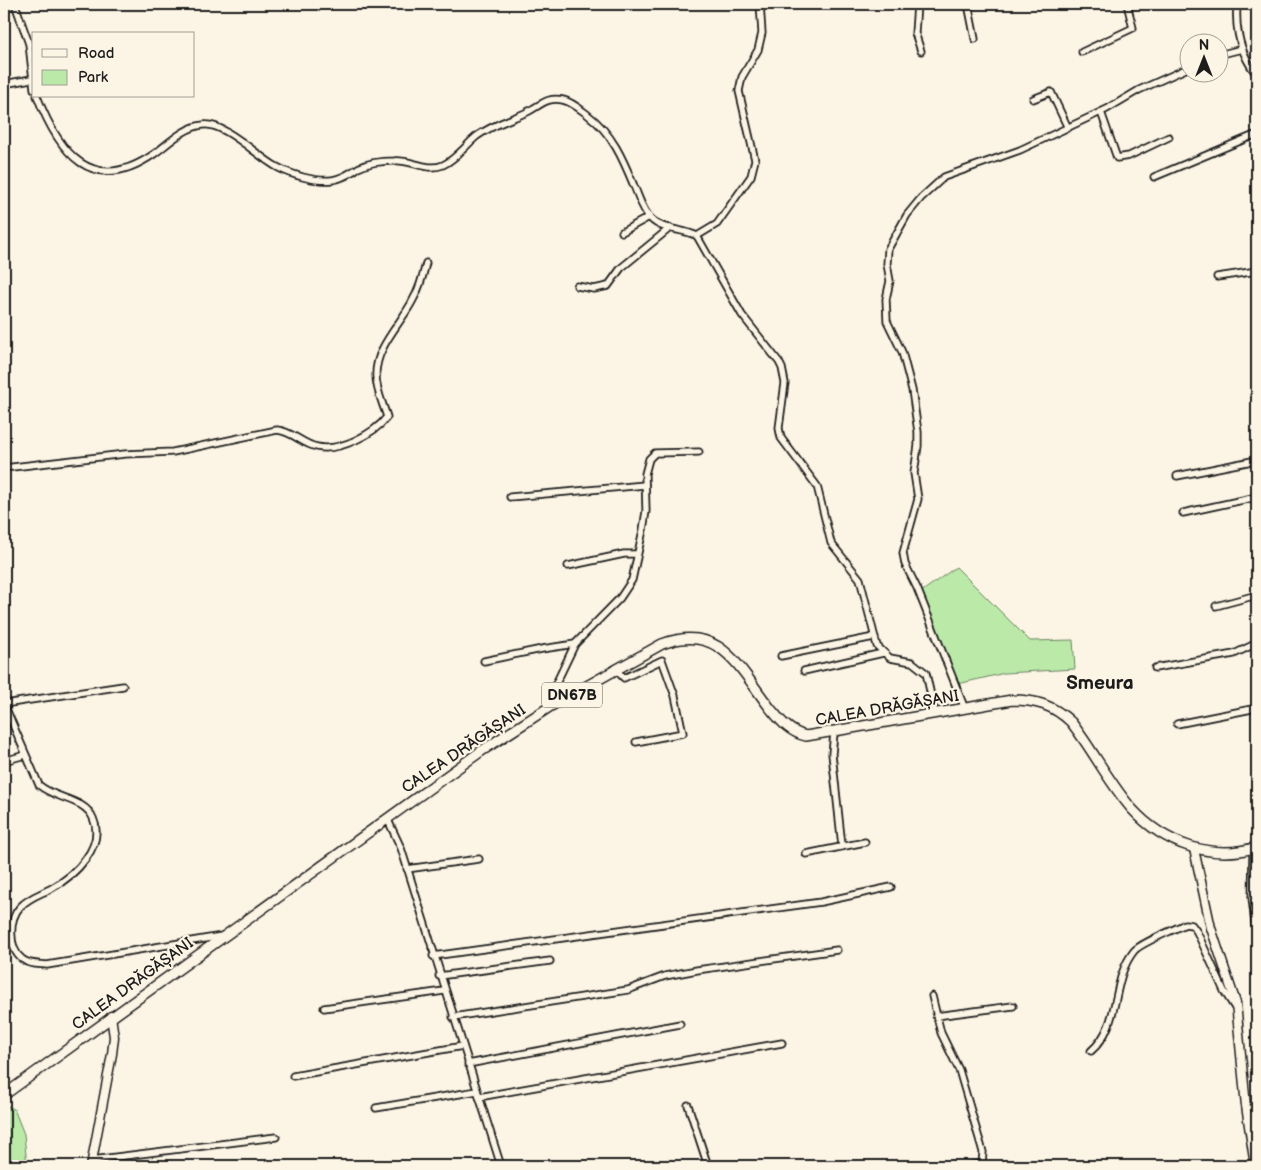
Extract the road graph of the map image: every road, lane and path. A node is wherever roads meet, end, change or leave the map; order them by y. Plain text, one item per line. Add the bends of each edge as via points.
1 (15, 4) edge
2 (760, 4) edge
3 (917, 4) edge
4 (968, 4) edge
5 (1127, 4) edge
6 (1237, 4) edge
7 (975, 39) dead end
8 (1242, 49) junction
9 (921, 51) dead end
10 (1228, 51) edge
11 (1082, 52) dead end
12 (1178, 72) edge
13 (1257, 75) edge
14 (31, 79) junction
15 (32, 82) edge
16 (4, 84) edge
17 (38, 98) edge
18 (1033, 99) dead end
19 (1101, 112) junction
20 (1068, 128) junction
21 (1257, 134) edge
22 (1169, 137) dead end
23 (1154, 177) dead end
24 (649, 217) junction
25 (670, 228) junction
26 (622, 232) dead end
27 (697, 236) junction
28 (426, 264) dead end
29 (1257, 271) edge
30 (1217, 277) dead end
31 (577, 286) dead end
32 (699, 452) dead end
33 (1257, 460) edge
34 (4, 468) edge
35 (1177, 476) dead end
36 (645, 485) junction
37 (510, 497) dead end
38 (1257, 497) edge
39 (1183, 513) dead end
40 (637, 554) junction
41 (568, 566) dead end
42 (1257, 595) edge
43 (1216, 606) dead end
44 (874, 637) junction
45 (1257, 643) edge
46 (575, 644) junction
47 (883, 653) junction
48 (781, 656) dead end
49 (484, 661) dead end
50 (1155, 668) dead end
51 (616, 670) junction
52 (804, 672) dead end
53 (123, 686) dead end
54 (4, 704) edge
55 (551, 706) junction
56 (1257, 708) edge
57 (965, 709) junction
58 (935, 714) junction
59 (1177, 724) dead end
60 (834, 733) junction
61 (636, 742) dead end
62 (25, 755) junction
63 (4, 761) edge
64 (387, 818) junction
65 (865, 842) dead end
66 (842, 846) junction
67 (1255, 848) edge
68 (1194, 849) junction
69 (806, 854) dead end
70 (479, 859) dead end
71 (407, 869) junction
72 (891, 887) dead end
73 (222, 936) junction
74 (1257, 942) edge
75 (837, 950) dead end
76 (433, 956) junction
77 (550, 960) dead end
78 (439, 976) junction
79 (444, 991) junction
80 (932, 996) dead end
81 (1013, 1006) dead end
82 (324, 1008) dead end
83 (1238, 1012) junction
84 (111, 1016) junction
85 (936, 1016) junction
86 (453, 1017) junction
87 (680, 1024) dead end
88 (782, 1043) dead end
89 (462, 1046) junction
90 (1091, 1051) dead end
91 (468, 1064) junction
92 (293, 1076) dead end
93 (478, 1094) junction
94 (4, 1095) edge
95 (688, 1105) dead end
96 (376, 1108) dead end
97 (276, 1137) dead end
98 (91, 1164) edge
99 (983, 1165) edge
100 (102, 1166) edge
101 (501, 1166) edge
102 (708, 1166) edge
103 (967, 1166) edge
104 (1255, 1166) edge

1 - 14 street via 29,44
2 - 27 street via 762,33 758,50 742,77 739,91 754,167 717,224
3 - 9 street via 915,33
4 - 7 street
5 - 11 street via 1133,28
6 - 8 street via 1237,32
8 - 10 street
8 - 13 street
12 - 19 street
14 - 15 street
14 - 16 street
17 - 24 street via 49,127 70,156 97,172 118,171 139,164 194,127 210,125 225,131 277,167 328,180 341,178 359,167 397,160 429,167 444,165 498,123 546,100 562,100 592,118 616,144
18 - 20 street via 1051,92
19 - 20 street
19 - 22 street via 1113,149 1120,159
20 - 57 street via 944,178 907,215 888,250 887,321 907,369 918,439 914,473 917,507 903,553
21 - 23 street
24 - 25 street
24 - 26 street
25 - 27 street
25 - 31 street via 621,268 608,286 594,289
27 - 44 street via 742,315 782,368 784,383 778,428 781,438 820,494 825,526 832,543 864,589
28 - 34 street via 413,301 377,363 377,386 387,417 370,432 337,446 318,448 277,430 173,452 125,454
29 - 30 street
32 - 36 street via 655,453 649,458
33 - 35 street
36 - 37 street
36 - 40 street via 646,511
38 - 39 street
40 - 41 street
40 - 46 street via 628,589
42 - 43 street
44 - 47 street
44 - 48 street
45 - 50 street via 1234,654
46 - 49 street
46 - 55 street via 549,698
47 - 52 street
47 - 58 street via 890,658 912,662 926,673
51 - 55 main road, CALEA DRĂGĂȘANI / DN67B
51 - 60 main road, CALEA DRĂGĂȘANI / DN67B via 679,638 695,637 713,642 729,654 791,730 806,736
51 - 61 street via 624,678 662,660 675,696 684,733
53 - 54 street
54 - 62 street
55 - 64 main road, CALEA DRĂGĂȘANI / DN67B
56 - 59 street
57 - 58 main road, CALEA DRĂGĂȘANI / DN67B
57 - 68 main road, CALEA DRĂGĂȘANI / DN67B via 1025,700 1054,709 1071,722 1132,809 1150,825
58 - 60 main road, CALEA DRĂGĂȘANI / DN67B
60 - 66 street via 832,754
62 - 63 street
62 - 73 street via 39,786 84,807 94,819 96,831 91,852 79,866 53,887 28,899 15,913 12,936 20,958 36,964 48,964
64 - 71 street
64 - 73 main road, CALEA DRĂGĂȘANI / DN67B
65 - 66 street
66 - 69 street
67 - 68 main road, DN67B via 1221,852
67 - 74 street via 1252,898
68 - 83 street via 1211,928
70 - 71 street
71 - 76 street
72 - 76 street via 821,902
73 - 84 main road, CALEA DRĂGĂȘANI / DN67B
75 - 86 street via 666,976 628,990
76 - 78 street
77 - 78 street
78 - 79 street
79 - 82 street
79 - 86 street
80 - 85 street
81 - 85 street
83 - 90 street via 1224,991 1197,932 1192,925 1185,924 1134,950 1120,979 1117,1002 1104,1035
83 - 104 street
84 - 94 main road, CALEA DRĂGĂȘANI / DN67B
84 - 98 street via 112,1054
85 - 99 street via 962,1079 983,1152
86 - 89 street
87 - 91 street
88 - 93 street
89 - 91 street
89 - 92 street
91 - 93 street
93 - 96 street
93 - 101 street
95 - 102 street
97 - 98 street
98 - 100 street
99 - 103 street

